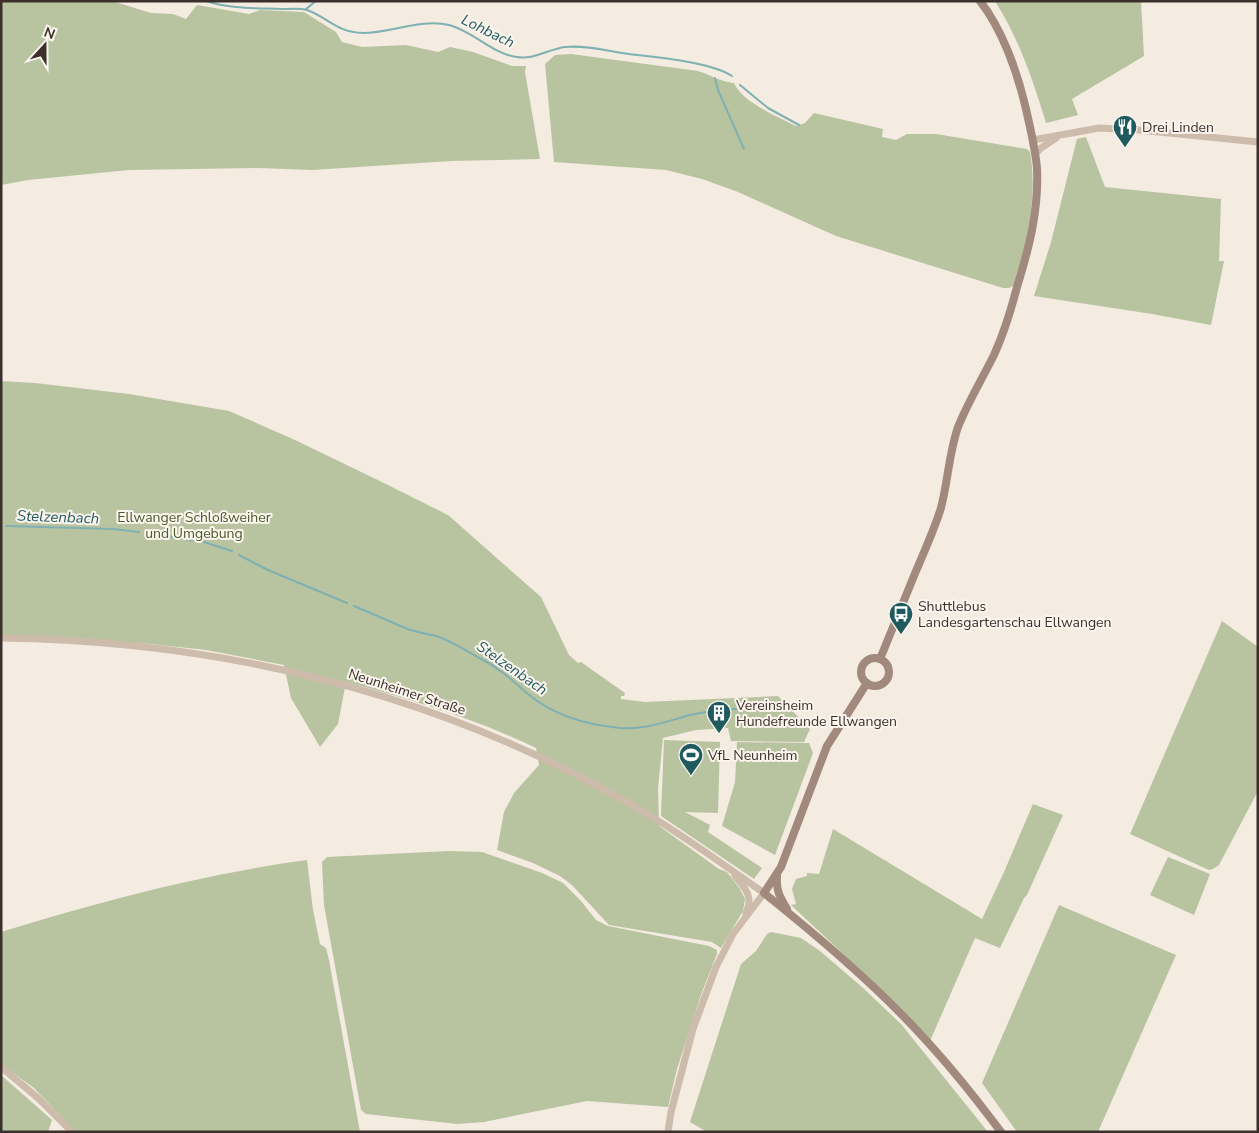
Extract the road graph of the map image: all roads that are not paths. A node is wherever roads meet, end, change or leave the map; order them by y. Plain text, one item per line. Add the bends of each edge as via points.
1 (980, 1) edge
2 (1059, 136) junction
3 (1033, 140) junction
4 (1258, 142) edge
5 (1035, 154) junction
6 (1, 638) edge
7 (880, 659) junction
8 (867, 683) junction
9 (730, 869) junction
10 (778, 874) junction
11 (764, 893) junction
12 (791, 915) junction
13 (742, 920) junction
14 (1, 1067) edge
15 (72, 1132) edge
16 (668, 1132) edge
17 (1001, 1132) edge

1 - 3 main road via 1008,54 1020,86
2 - 3 street
2 - 4 street via 1099,128
2 - 5 street
3 - 5 main road
5 - 7 main road via 1037,193 1034,220 1006,324 957,429 946,488 934,528
6 - 9 street, Neunheimer Straße via 99,642 213,656 310,675 394,699 498,738 583,778 660,822
7 - 8 main road via 868,660 862,666 862,676
7 - 8 main road via 888,666 888,677 874,686
8 - 10 main road via 827,746
9 - 11 street, Neunheimer Straße
9 - 13 street via 748,893 749,906
10 - 11 main road
10 - 12 main road via 778,896
11 - 12 main road
11 - 13 street
12 - 17 main road via 908,1021
13 - 16 street via 716,967 693,1029
14 - 15 street

